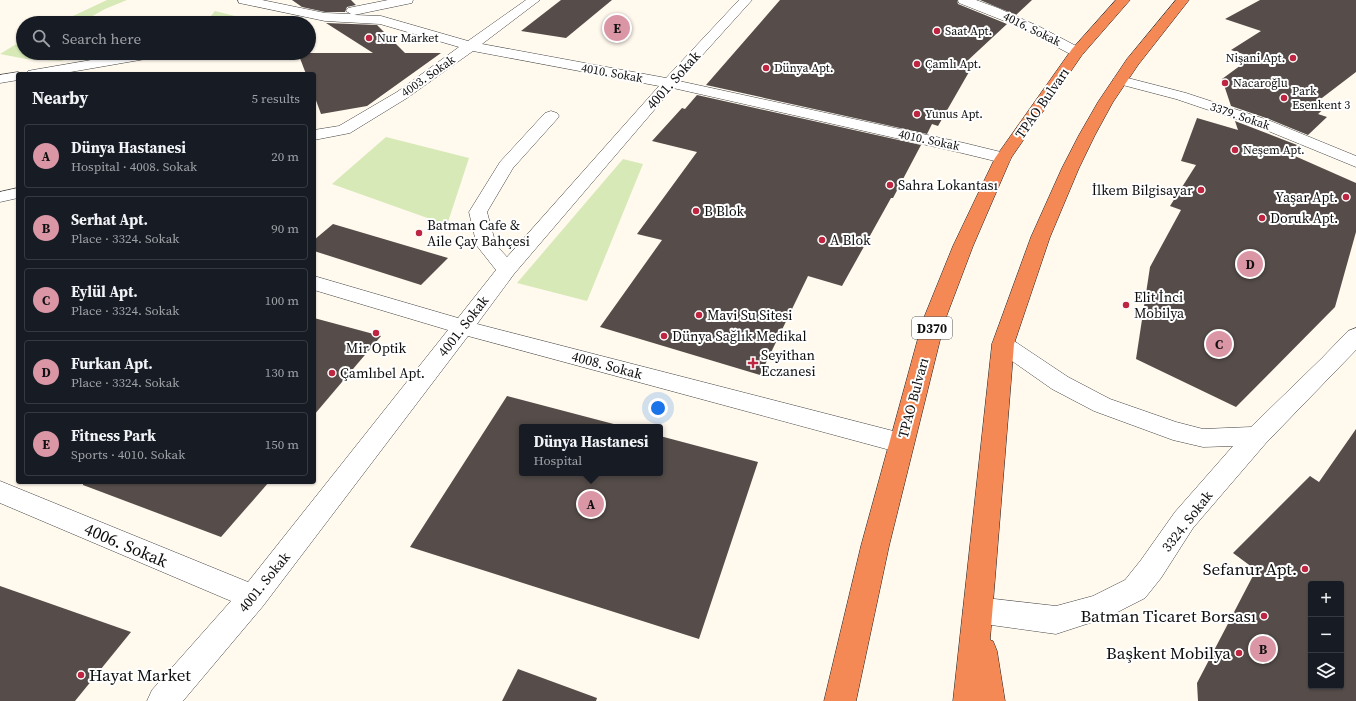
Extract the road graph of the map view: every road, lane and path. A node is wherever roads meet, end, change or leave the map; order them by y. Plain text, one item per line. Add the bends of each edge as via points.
1 (244, 0) edge
2 (407, 0) edge
3 (534, 0) edge
4 (746, 0) edge
5 (964, 0) edge
6 (1124, 0) edge
7 (1183, 0) edge
8 (325, 17) junction
9 (316, 19) edge
10 (470, 46) junction
11 (1077, 52) junction
12 (116, 60) edge
13 (45, 72) edge
14 (16, 76) edge
15 (0, 79) edge
16 (1120, 80) junction
17 (669, 83) junction
18 (550, 116) dead end
19 (316, 135) edge
20 (1003, 158) junction
21 (1356, 162) edge
22 (16, 193) edge
23 (0, 197) edge
24 (507, 270) junction
25 (316, 284) edge
26 (462, 327) junction
27 (1356, 336) edge
28 (1003, 344) junction
29 (1257, 436) junction
30 (901, 443) junction
31 (0, 492) edge
32 (253, 597) junction
33 (977, 610) junction
34 (163, 701) edge
35 (840, 701) edge
36 (969, 701) edge
37 (989, 701) edge

1 - 8 street, 4010. Sokak
2 - 8 street
3 - 10 street, 4003. Sokak
4 - 17 street, 4001. Sokak
5 - 11 street, 4016. Sokak via 1003,14 1055,38
6 - 11 highway, TPAO Bulvarı / D370
7 - 16 highway
8 - 9 street
8 - 10 street, 4010. Sokak via 381,20
10 - 17 street, 4010. Sokak
10 - 19 street, 4003. Sokak via 402,95 344,130
11 - 20 highway, TPAO Bulvarı / D370
12 - 13 street
14 - 15 street
16 - 21 street, 3379. Sokak via 1181,96 1262,123
16 - 28 highway via 1092,124 1064,181 1021,289
17 - 20 street, 4010. Sokak
17 - 24 street, 4001. Sokak
18 - 24 street via 506,166 478,212 486,246
20 - 30 highway, TPAO Bulvarı / D370 via 963,246 934,320
22 - 23 street
24 - 26 street, 4001. Sokak
25 - 26 street, 4008. Sokak
26 - 30 street, 4008. Sokak
26 - 32 street, 4001. Sokak
27 - 29 street, 3324. Sokak
28 - 29 street via 1060,383 1102,405 1173,431 1203,438
28 - 33 highway
29 - 33 street, 3324. Sokak via 1184,520 1152,569 1135,589 1098,608 1056,620
30 - 35 highway, TPAO Bulvarı / D370
31 - 32 street, 4006. Sokak
32 - 34 street, 4001. Sokak
33 - 36 highway
33 - 37 highway

